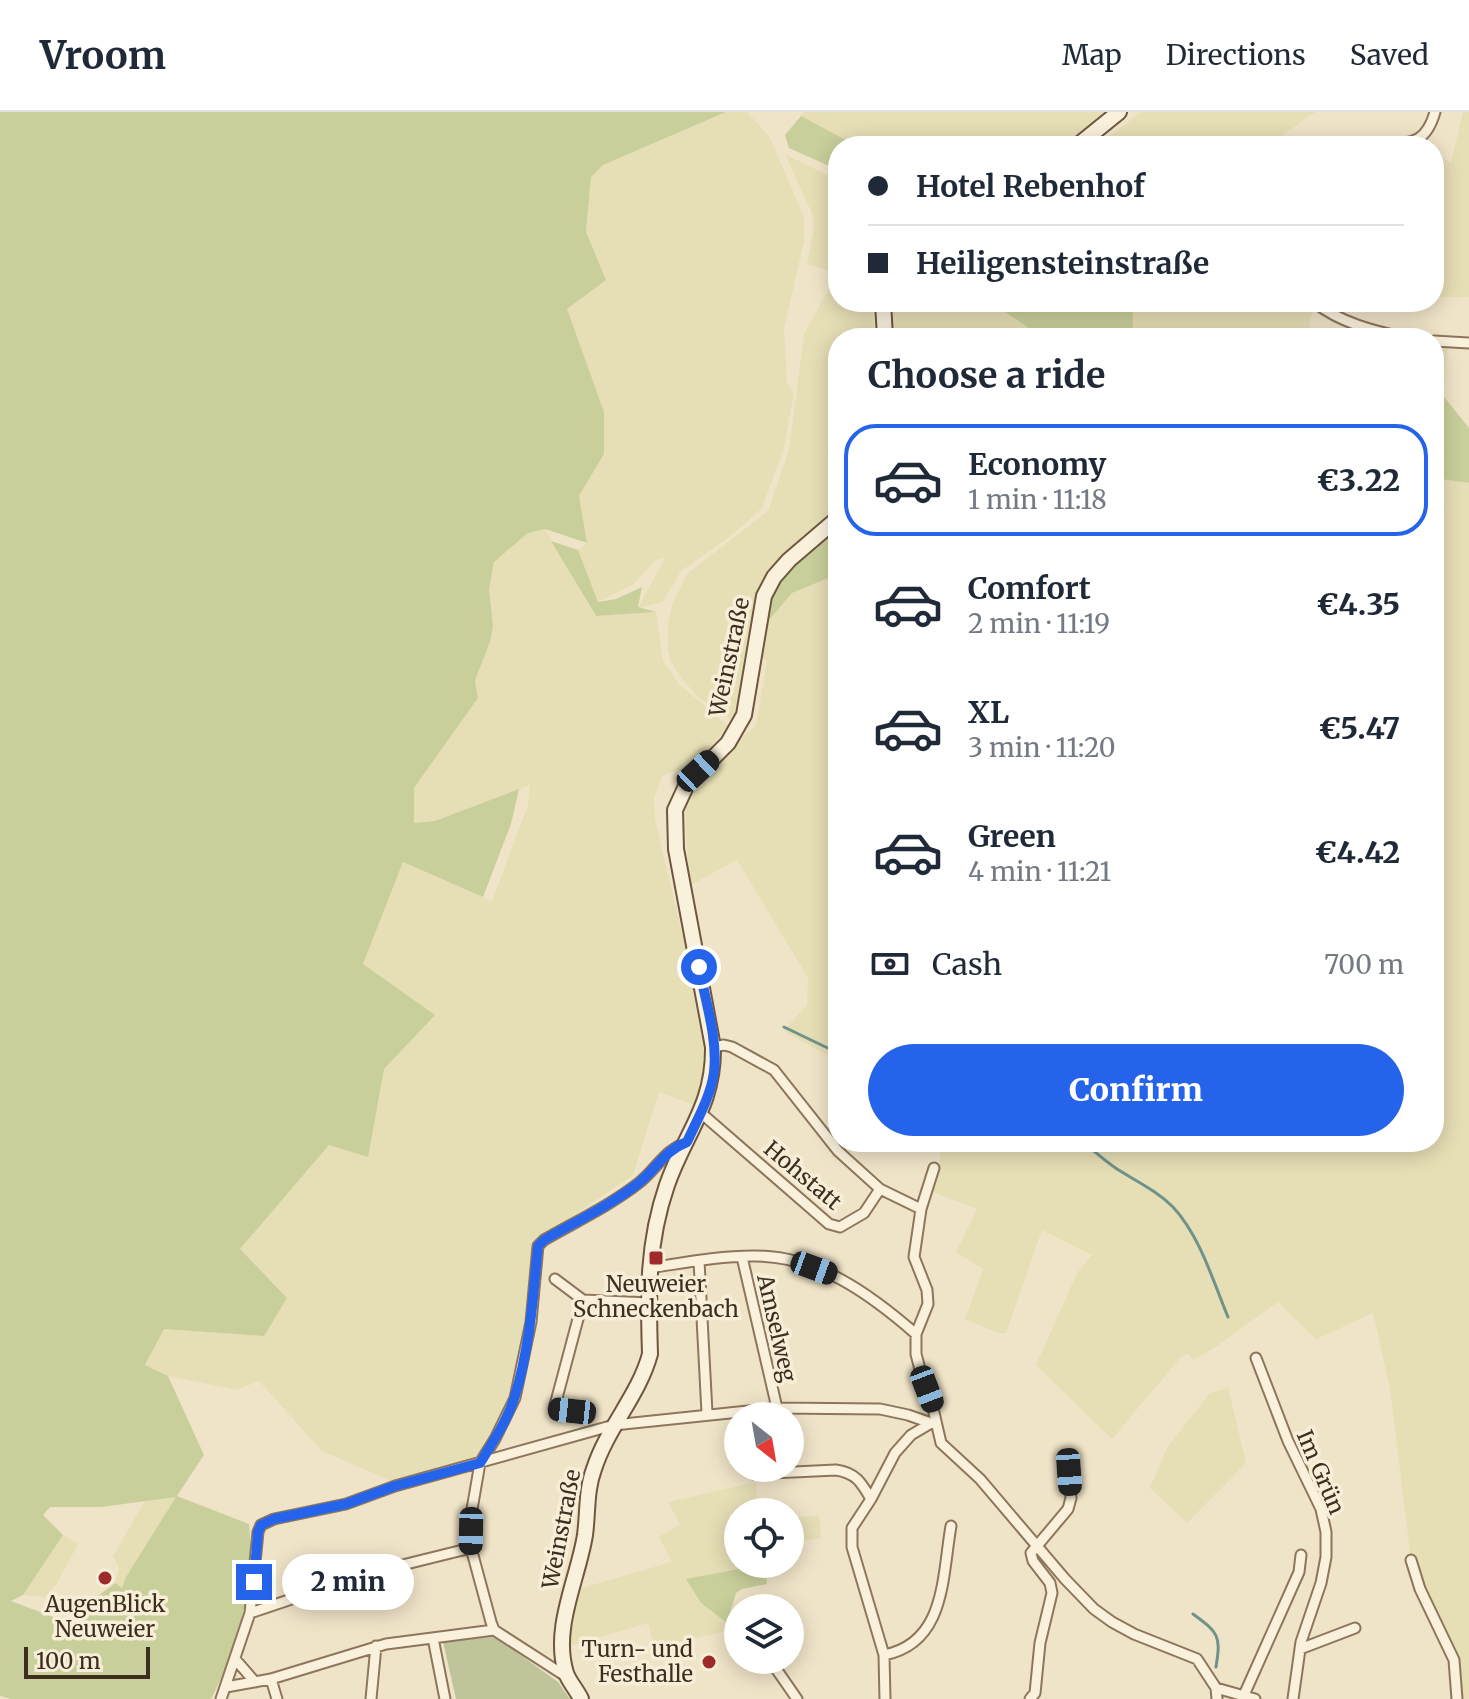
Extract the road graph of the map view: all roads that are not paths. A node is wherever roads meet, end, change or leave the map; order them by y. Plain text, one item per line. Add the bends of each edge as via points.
1 (1119, 112) edge
2 (1435, 112) edge
3 (1089, 136) edge
4 (1424, 136) edge
5 (1328, 312) edge
6 (1365, 328) edge
7 (1444, 342) edge
8 (1469, 343) edge
9 (828, 527) edge
10 (713, 1047) junction
11 (701, 1113) junction
12 (828, 1138) edge
13 (687, 1142) junction
14 (839, 1152) edge
15 (934, 1168) dead end
16 (880, 1189) junction
17 (921, 1209) junction
18 (742, 1257) junction
19 (699, 1261) junction
20 (649, 1268) junction
21 (555, 1279) dead end
22 (583, 1300) junction
23 (649, 1303) junction
24 (916, 1334) junction
25 (1256, 1358) dead end
26 (776, 1402) edge
27 (804, 1408) edge
28 (572, 1411) dead end
29 (707, 1413) junction
30 (724, 1414) edge
31 (932, 1422) junction
32 (614, 1425) junction
33 (480, 1463) junction
34 (804, 1472) edge
35 (1069, 1472) dead end
36 (871, 1499) junction
37 (951, 1526) dead end
38 (1037, 1544) junction
39 (471, 1548) junction
40 (1301, 1555) dead end
41 (1411, 1560) dead end
42 (250, 1613) junction
43 (1355, 1628) dead end
44 (494, 1630) junction
45 (433, 1638) junction
46 (376, 1646) junction
47 (1300, 1649) junction
48 (884, 1655) junction
49 (235, 1659) junction
50 (780, 1674) edge
51 (567, 1677) junction
52 (271, 1679) junction
53 (255, 1682) junction
54 (226, 1687) junction
55 (1217, 1694) edge
56 (1244, 1695) junction
57 (221, 1699) edge
58 (277, 1699) edge
59 (371, 1699) edge
60 (445, 1699) edge
61 (581, 1699) edge
62 (797, 1699) edge
63 (885, 1699) edge
64 (1030, 1699) edge
65 (1255, 1699) edge
66 (1293, 1699) edge
67 (1457, 1699) edge

1 - 3 main road
2 - 4 street
5 - 6 street
7 - 8 street
9 - 10 main road, Weinstraße via 774,577 764,596 744,715 728,743 687,784 675,810 676,849
10 - 11 main road, Weinstraße via 714,1072
10 - 12 street via 732,1047 774,1070
11 - 13 main road, Weinstraße
11 - 16 street, Hohstatt via 829,1224 840,1227 864,1213
13 - 20 main road, Weinstraße via 668,1183
13 - 33 street, Weinstraße via 671,1148 642,1181 538,1246 531,1322 515,1398
14 - 16 street
15 - 17 street
16 - 17 street
17 - 24 street via 914,1257 928,1304
18 - 19 street
18 - 24 street via 791,1259 837,1276 878,1300
18 - 26 street, Amselweg
19 - 20 street
19 - 29 street
20 - 23 main road, Weinstraße
21 - 22 street
22 - 23 street
22 - 28 street via 554,1409
23 - 32 main road, Weinstraße via 647,1368
24 - 31 street
25 - 47 street, Im Grün via 1326,1532 1321,1583
27 - 31 street via 880,1409
29 - 30 street
29 - 32 street
31 - 36 street via 895,1453
31 - 38 street via 941,1443
32 - 33 street
32 - 51 main road, Weinstraße via 593,1470 565,1621
33 - 39 street
33 - 42 street via 261,1525
34 - 36 street via 850,1472
35 - 38 street via 1068,1509
36 - 48 street via 852,1528 852,1547
37 - 48 street via 936,1615 908,1648
38 - 55 street via 1065,1579 1112,1622 1197,1659
38 - 64 street via 1033,1561 1052,1593
39 - 42 street via 366,1574
39 - 44 street
40 - 56 street via 1299,1572
41 - 67 street via 1454,1660
42 - 49 street
43 - 47 street
44 - 45 street
44 - 51 street
45 - 46 street
45 - 60 street
46 - 52 street
46 - 59 street
47 - 66 street, Im Grün
48 - 63 street
49 - 53 street
49 - 54 street
50 - 62 street
51 - 61 main road, Weinstraße
52 - 53 street
52 - 58 street
53 - 54 street
54 - 57 street
55 - 56 street
56 - 65 street

